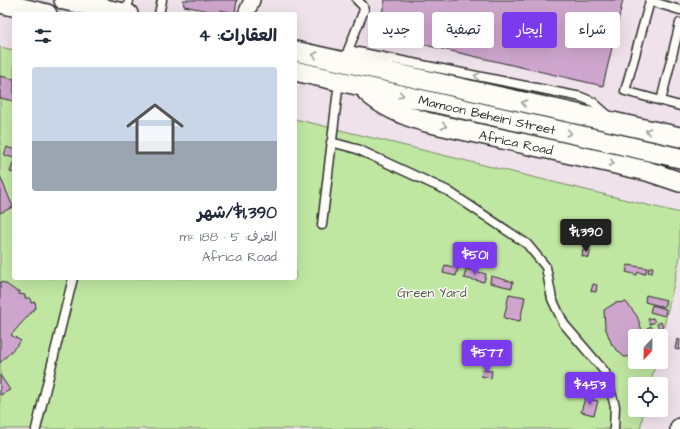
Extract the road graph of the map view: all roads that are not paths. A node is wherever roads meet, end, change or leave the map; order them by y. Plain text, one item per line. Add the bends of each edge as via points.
1 (64, 0) edge
2 (129, 0) edge
3 (162, 0) edge
4 (252, 0) edge
5 (357, 0) edge
6 (0, 3) edge
7 (680, 10) edge
8 (38, 12) edge
9 (118, 12) edge
10 (127, 12) edge
11 (159, 12) edge
12 (247, 12) edge
13 (680, 22) edge
14 (297, 52) edge
15 (337, 68) junction
16 (297, 71) edge
17 (360, 86) junction
18 (660, 101) junction
19 (680, 106) edge
20 (680, 137) edge
21 (331, 142) junction
22 (680, 158) edge
23 (680, 182) edge
24 (322, 225) dead end
25 (73, 280) edge
26 (36, 429) edge
27 (614, 429) edge

1 - 9 street
2 - 10 lane
3 - 11 lane
4 - 12 street
5 - 15 lane via 364,10
6 - 8 street
7 - 18 lane via 650,1 626,91
13 - 18 lane
15 -> 14 street, Mamoon Beheiri Street
15 - 16 street, Mamoon Beheiri Street
15 - 17 street, Mamoon Beheiri Street
20 -> 15 street, Mamoon Beheiri Street
15 - 21 lane
17 -> 22 street, Mamoon Beheiri Street
17 -> 23 street, Africa Road via 374,99 426,122 647,171
18 - 19 lane
21 - 24 lane
21 - 27 lane via 356,149 448,191 527,244 546,267 552,299 564,324 605,372 615,406
25 - 26 lane

